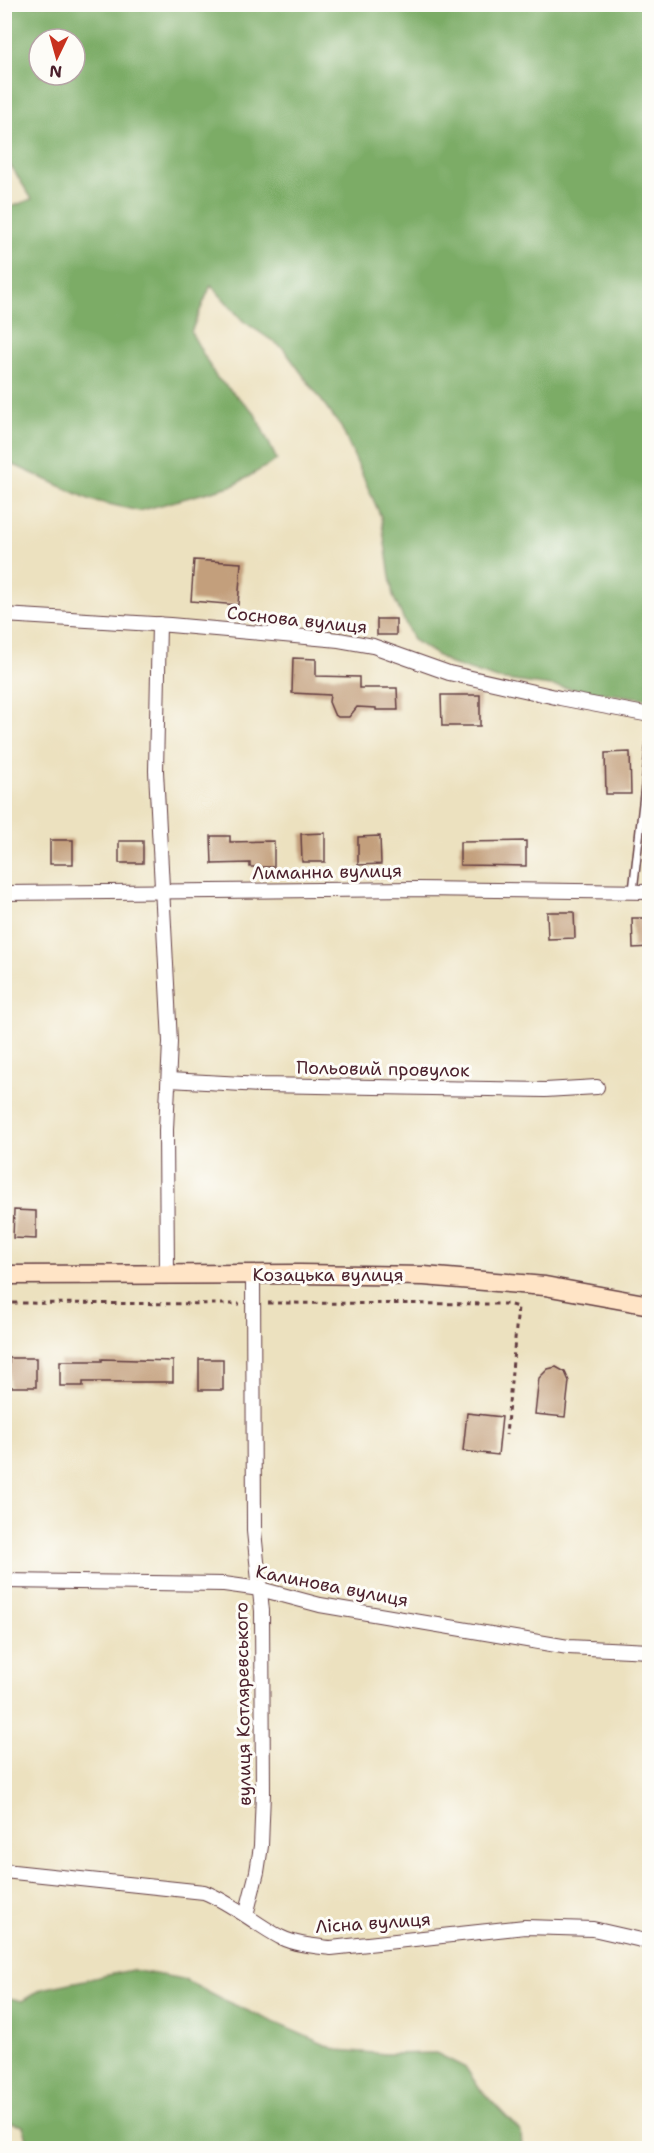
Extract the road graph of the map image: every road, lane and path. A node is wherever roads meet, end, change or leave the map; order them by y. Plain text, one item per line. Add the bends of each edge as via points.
1 (4, 615) edge
2 (159, 624) junction
3 (650, 715) edge
4 (650, 742) edge
5 (633, 892) junction
6 (650, 892) edge
7 (4, 893) edge
8 (164, 893) junction
9 (169, 1080) junction
10 (597, 1087) dead end
11 (254, 1274) junction
12 (4, 1275) edge
13 (167, 1275) junction
14 (4, 1303) edge
15 (254, 1303) junction
16 (650, 1305) edge
17 (506, 1435) dead end
18 (4, 1581) edge
19 (260, 1589) junction
20 (650, 1651) edge
21 (4, 1870) edge
22 (246, 1915) junction
23 (650, 1942) edge

1 - 2 street, Соснова вулиця
2 - 3 street, Соснова вулиця via 374,646 449,673
2 - 8 street via 156,771
4 - 5 lane
5 - 6 street, Лиманна вулиця
5 - 8 street, Лиманна вулиця via 417,889
7 - 8 street, Лиманна вулиця
8 - 9 street
9 - 10 street, Польовий провулок via 534,1090
9 - 13 street
11 - 13 main road, Козацька вулиця
11 - 15 street, вулиця Котляревського
11 - 16 main road, Козацька вулиця via 496,1281
12 - 13 main road, Козацька вулиця
14 - 15 path
15 - 17 path via 518,1307
15 - 19 street, вулиця Котляревського via 254,1531
18 - 19 street, Калинова вулиця via 224,1584
19 - 20 street, Калинова вулиця via 320,1605 568,1647
19 - 22 street, вулиця Котляревського via 261,1846
21 - 22 street, Лісна вулиця via 204,1892
22 - 23 street, Лісна вулиця via 281,1937 331,1948 525,1927 593,1929

